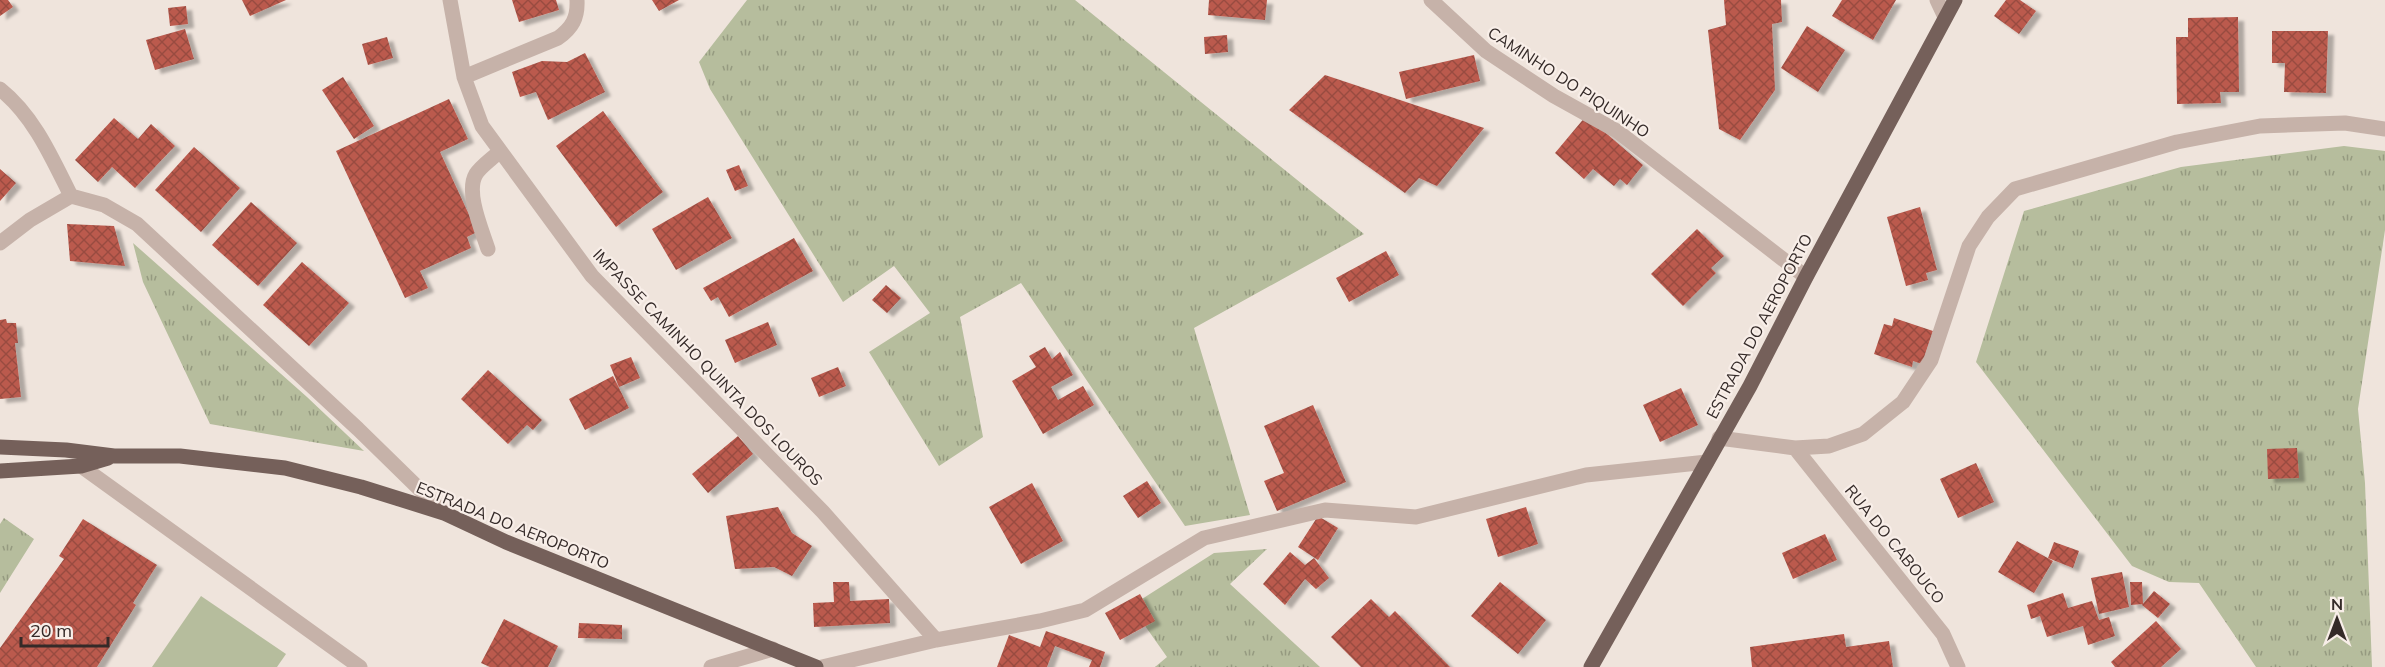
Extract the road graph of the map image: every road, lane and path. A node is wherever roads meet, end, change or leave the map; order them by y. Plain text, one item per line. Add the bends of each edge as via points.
1 (450, 0) edge
2 (578, 0) edge
3 (1431, 0) edge
4 (1937, 0) edge
5 (1955, 0) edge
6 (1945, 17) junction
7 (464, 78) junction
8 (0, 89) edge
9 (2385, 129) edge
10 (500, 151) junction
11 (71, 196) junction
12 (0, 243) edge
13 (488, 249) dead end
14 (1806, 277) junction
15 (1719, 438) junction
16 (0, 447) edge
17 (1796, 448) junction
18 (114, 456) junction
19 (1707, 462) junction
20 (81, 466) junction
21 (0, 471) edge
22 (444, 513) junction
23 (936, 640) junction
24 (773, 649) junction
25 (360, 667) edge
26 (711, 667) edge
27 (816, 667) edge
28 (822, 667) edge
29 (1591, 667) edge
30 (1959, 667) edge

1 - 7 street, IMPASSE CAMINHO QUINTA DOS LOUROS
2 - 7 street via 573,24 558,38
3 - 14 street, CAMINHO DO PIQUINHO via 1486,51 1617,131
4 - 6 street
5 - 6 main road, ESTRADA DO AEROPORTO
6 - 14 main road, ESTRADA DO AEROPORTO
7 - 10 street, IMPASSE CAMINHO QUINTA DOS LOUROS via 482,126
8 - 11 street via 18,104 47,147
9 - 17 street via 2345,123 2260,126 2177,142 2015,189 1988,217 1969,246 1931,360 1903,402 1863,434 1829,446
10 - 13 street via 477,173 472,184
10 - 23 street, IMPASSE CAMINHO QUINTA DOS LOUROS via 592,276 823,512
11 - 12 street
11 - 22 street via 104,205 137,224
14 - 15 main road, ESTRADA DO AEROPORTO
15 - 17 street
15 - 19 main road, ESTRADA DO AEROPORTO
16 - 18 main road, ESTRADA DO AEROPORTO
17 - 30 street, RUA DO CABOUCO via 1943,634
18 - 20 main road, ESTRADA DO AEROPORTO
18 - 22 main road, ESTRADA DO AEROPORTO via 180,456 285,468
19 - 23 street via 1586,475 1416,517 1325,510 1204,538 1085,610
19 - 29 main road, ESTRADA DO AEROPORTO
20 - 21 main road, ESTRADA DO AEROPORTO
20 - 25 street
22 - 24 main road, ESTRADA DO AEROPORTO via 506,542
23 - 28 street
24 - 26 street
24 - 27 main road, ESTRADA DO AEROPORTO

